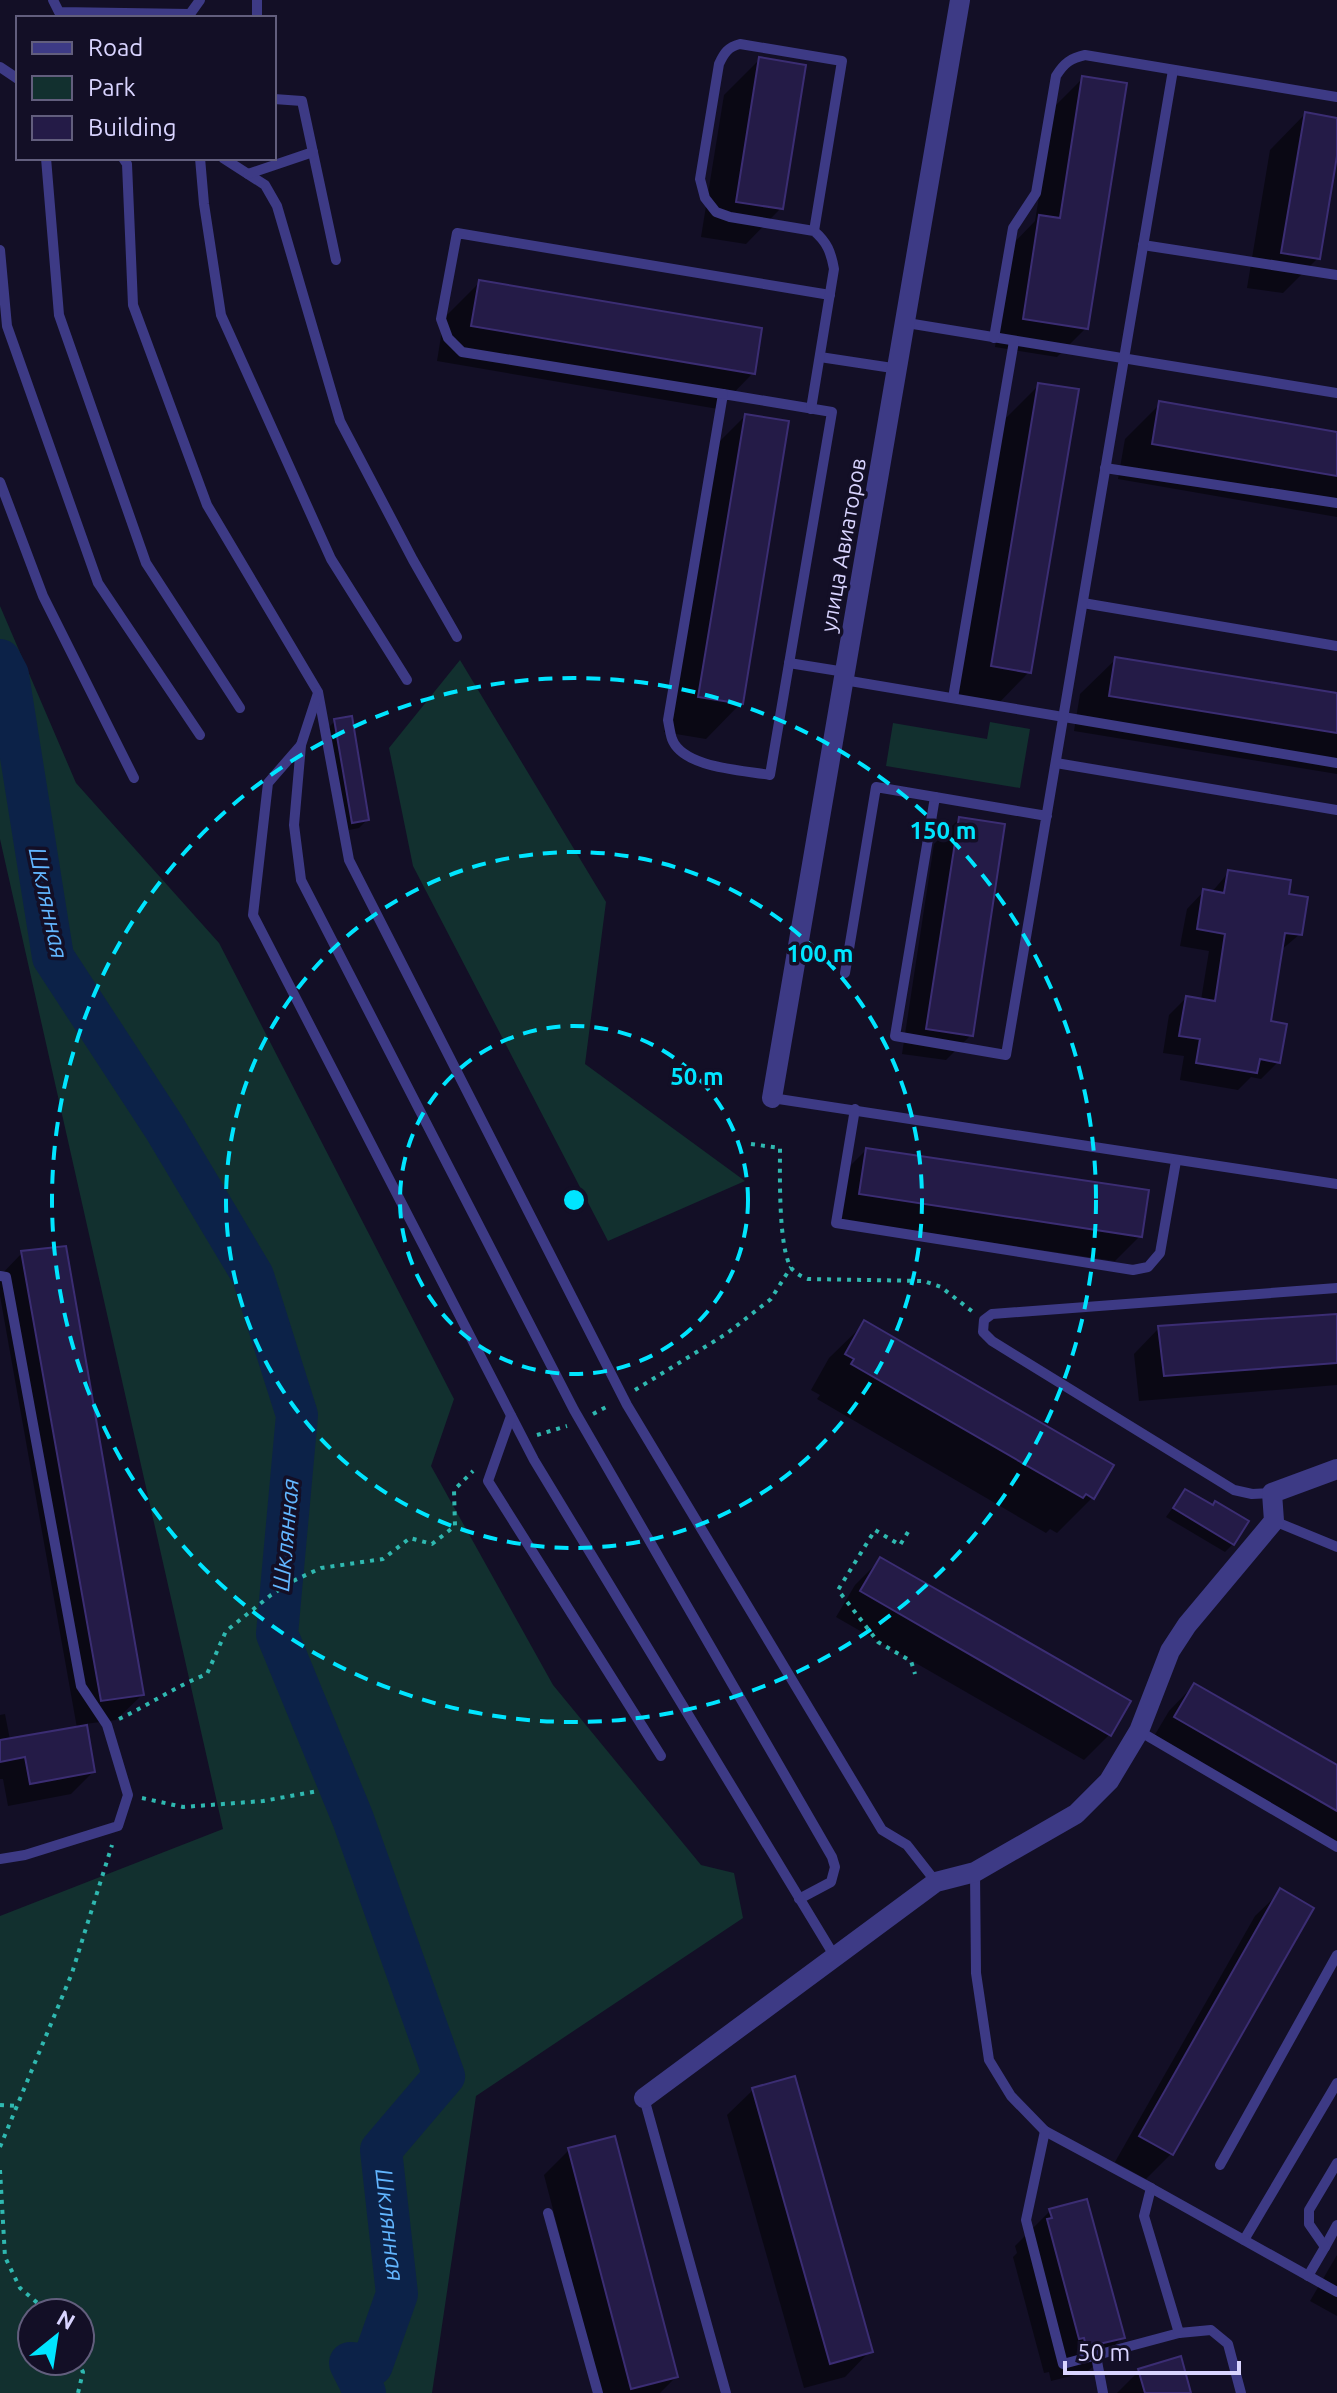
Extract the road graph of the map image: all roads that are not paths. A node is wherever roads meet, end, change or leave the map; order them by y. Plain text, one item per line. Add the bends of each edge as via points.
1 (53, 0) edge
2 (200, 0) edge
3 (960, 0) edge
4 (1173, 70) junction
5 (1337, 97) edge
6 (276, 99) edge
7 (313, 152) junction
8 (46, 160) edge
9 (124, 160) edge
10 (200, 160) edge
11 (226, 160) edge
12 (248, 174) junction
13 (814, 231) junction
14 (1143, 245) junction
15 (0, 250) edge
16 (336, 260) dead end
17 (1337, 275) edge
18 (830, 295) junction
19 (907, 323) junction
20 (994, 338) junction
21 (1014, 341) junction
22 (820, 357) junction
23 (1124, 359) junction
24 (899, 369) junction
25 (1337, 393) edge
26 (723, 394) junction
27 (811, 409) junction
28 (1105, 468) junction
29 (0, 482) edge
30 (1337, 503) edge
31 (1083, 603) junction
32 (457, 637) dead end
33 (1337, 646) edge
34 (789, 663) junction
35 (844, 676) junction
36 (407, 680) dead end
37 (318, 692) junction
38 (953, 698) junction
39 (240, 708) dead end
40 (1063, 717) junction
41 (200, 735) dead end
42 (301, 745) junction
43 (1056, 763) junction
44 (1337, 763) edge
45 (134, 778) dead end
46 (935, 797) junction
47 (1337, 810) edge
48 (1047, 816) junction
49 (845, 973) dead end
50 (772, 1098) joint
51 (855, 1109) junction
52 (1176, 1161) junction
53 (1337, 1184) edge
54 (0, 1276) edge
55 (1337, 1288) edge
56 (511, 1416) junction
57 (1337, 1469) edge
58 (1272, 1493) junction
59 (1274, 1521) junction
60 (1337, 1547) edge
61 (1139, 1731) junction
62 (661, 1756) dead end
63 (1337, 1847) edge
64 (0, 1859) edge
65 (975, 1872) junction
66 (936, 1882) junction
67 (799, 1899) junction
68 (1337, 1955) edge
69 (835, 1957) junction
70 (1337, 2083) edge
71 (644, 2098) joint
72 (1045, 2131) junction
73 (1337, 2163) edge
74 (1220, 2165) dead end
75 (1151, 2188) junction
76 (548, 2213) dead end
77 (1337, 2225) edge
78 (1244, 2240) junction
79 (1325, 2247) junction
80 (1308, 2276) junction
81 (1337, 2292) edge
82 (1179, 2333) junction
83 (1096, 2356) junction
84 (598, 2393) edge
85 (726, 2393) edge
86 (1103, 2393) edge
87 (1241, 2393) edge

1 - 2 lane via 59,12 190,14
3 - 19 street, улица Авиаторов
4 - 5 lane
4 - 14 lane
4 - 20 lane via 1085,55 1063,65 1056,76 1036,193 1013,228
6 - 7 lane via 302,101
7 - 12 lane
7 - 16 lane
8 - 39 lane via 59,315 146,563
9 - 37 lane via 133,305 207,505
10 - 36 lane via 221,315 331,559
11 - 12 lane
12 - 32 lane via 265,185 277,206 340,421
13 - 13 lane via 842,61 732,46 719,64 700,179 705,198 716,212 730,217
13 - 18 lane via 831,252
14 - 17 lane
14 - 23 lane
15 - 41 lane via 7,326 98,583
18 - 22 lane
18 - 26 lane via 457,233 441,319 448,338 462,352
19 - 20 lane
19 - 24 street, улица Авиаторов
20 - 21 lane
21 - 23 lane
21 - 38 lane
22 - 24 lane
22 - 27 lane
23 - 25 lane
23 - 28 lane
24 - 35 street, улица Авиаторов
26 - 27 lane
26 - 34 lane via 668,720 681,753 770,775
27 - 34 lane via 832,412
28 - 30 lane
28 - 31 lane
29 - 45 lane via 43,596
31 - 33 lane
31 - 40 lane
34 - 35 lane
35 - 38 lane
35 - 50 street, улица Авиаторов
37 - 42 lane
37 - 66 lane via 349,860 624,1397 882,1830 907,1845
38 - 40 lane
40 - 43 lane
40 - 44 lane
42 - 56 lane via 268,783 253,915
42 - 67 lane via 294,825 301,880 581,1421 832,1857 831,1882
43 - 47 lane
43 - 48 lane
46 - 48 lane
46 - 48 lane via 895,1036 1006,1055
46 - 49 lane via 876,787
50 - 51 lane
51 - 52 lane
51 - 52 lane via 836,1223 852,1226 1133,1270 1148,1267 1160,1253
52 - 53 lane
54 - 64 lane via 6,1277 81,1686 107,1725 128,1795 118,1826
55 - 58 lane via 992,1314 984,1320 983,1332 992,1341 1234,1490
56 - 62 lane via 488,1481
56 - 67 lane
57 - 58 street
58 - 59 street
59 - 60 lane
59 - 61 street via 1170,1651
61 - 63 lane
61 - 65 street via 1109,1781 1076,1814
65 - 66 street
65 - 72 lane via 976,1973 989,2060 1011,2096
66 - 69 street
67 - 69 lane
68 - 74 lane
69 - 71 street
70 - 78 lane
71 - 85 lane
72 - 75 lane
72 - 83 lane via 1026,2220 1063,2364
73 - 79 lane via 1309,2210 1309,2224
75 - 78 lane
75 - 82 lane via 1144,2216
76 - 84 lane
77 - 79 lane
78 - 80 lane
79 - 80 lane
80 - 81 lane
82 - 83 lane
82 - 87 lane via 1211,2330 1228,2344
83 - 86 lane

